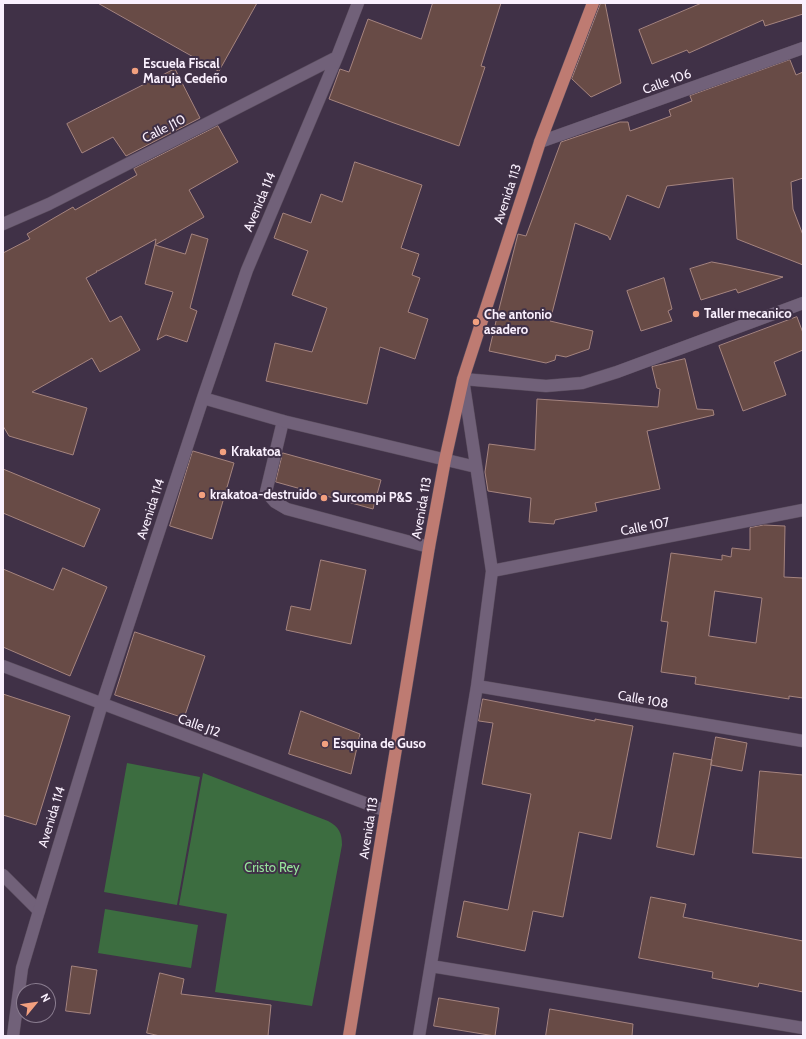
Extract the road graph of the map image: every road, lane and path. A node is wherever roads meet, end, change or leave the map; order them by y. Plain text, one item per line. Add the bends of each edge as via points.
1 (358, 3) edge
2 (593, 3) edge
3 (803, 48) edge
4 (336, 57) junction
5 (540, 142) junction
6 (3, 224) edge
7 (803, 303) edge
8 (463, 379) junction
9 (202, 398) junction
10 (283, 421) junction
11 (445, 460) junction
12 (476, 467) junction
13 (803, 510) edge
14 (429, 547) junction
15 (492, 571) junction
16 (3, 666) edge
17 (477, 686) junction
18 (102, 704) junction
19 (803, 741) edge
20 (386, 811) junction
21 (3, 875) edge
22 (38, 911) junction
23 (431, 966) junction
24 (803, 1028) edge
25 (3, 1032) edge
26 (6, 1036) edge
27 (13, 1036) edge
28 (349, 1036) edge
29 (419, 1036) edge

1 - 4 street, Avenida 114
2 - 5 main road, Avenida 113
3 - 5 street, Calle 106
4 - 6 street, Calle J10 via 48,204
4 - 9 street, Avenida 114 via 247,270
5 - 8 main road, Avenida 113
7 - 8 street via 582,383 546,386
8 - 11 main road, Avenida 113
8 - 12 street
9 - 10 street
9 - 18 street, Avenida 114
10 - 11 street
10 - 14 street via 266,492 275,502 287,509
11 - 12 street
11 - 14 main road, Avenida 113
12 - 15 street
13 - 15 street, Calle 107
14 - 20 main road, Avenida 113
15 - 17 street
16 - 18 street, Calle J12
17 - 19 street, Calle 108
17 - 23 street
18 - 20 street, Calle J12
18 - 22 street, Avenida 114
20 - 28 main road, Avenida 113
21 - 22 street
22 - 27 street, Avenida 114 via 22,968
23 - 24 street
23 - 29 street
25 - 26 street

